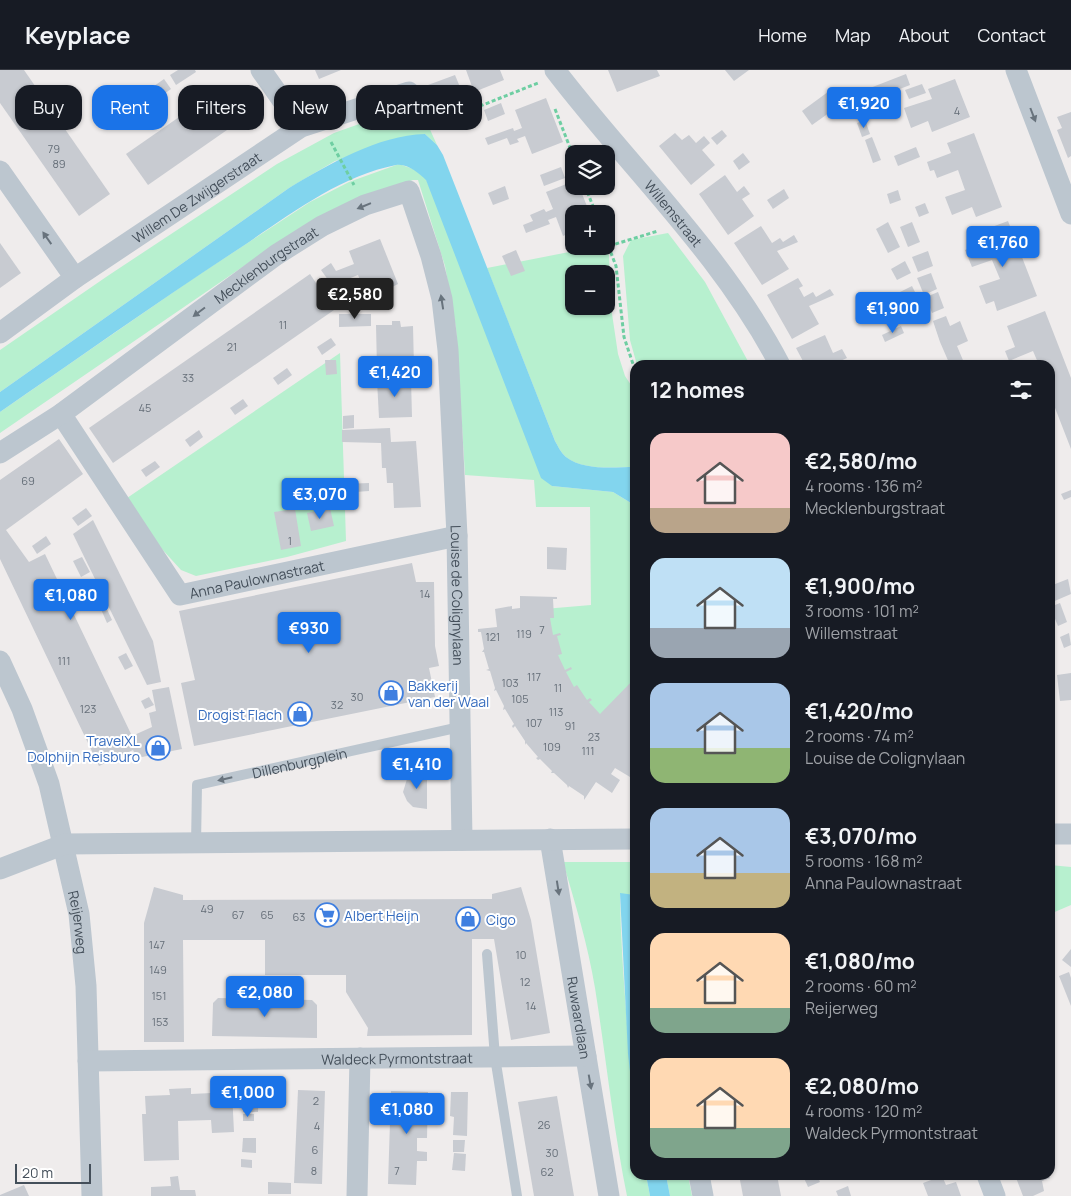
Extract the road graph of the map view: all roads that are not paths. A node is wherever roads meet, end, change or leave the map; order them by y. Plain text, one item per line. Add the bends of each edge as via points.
1 (261, 70) edge
2 (1016, 70) edge
3 (549, 76) edge
4 (274, 89) edge
5 (297, 130) edge
6 (0, 171) edge
7 (1071, 214) edge
8 (75, 278) junction
9 (0, 333) edge
10 (448, 350) joint
11 (777, 360) edge
12 (61, 414) junction
13 (0, 453) edge
14 (457, 536) junction
15 (0, 661) edge
16 (460, 727) junction
17 (1055, 834) edge
18 (1071, 834) edge
19 (550, 839) junction
20 (630, 839) edge
21 (462, 840) junction
22 (65, 844) junction
23 (196, 845) junction
24 (0, 869) edge
25 (487, 954) dead end
26 (586, 1056) junction
27 (495, 1057) junction
28 (360, 1058) junction
29 (88, 1061) junction
30 (700, 1180) edge
31 (988, 1180) edge
32 (92, 1196) edge
33 (357, 1196) edge
34 (518, 1196) edge
35 (609, 1196) edge
36 (703, 1196) edge
37 (995, 1196) edge

1 - 4 street
2 -> 7 street
3 - 11 street, Willemstraat via 593,119 684,223 734,290
5 - 8 street, Willem De Zwijgerstraat
8 -> 6 street
8 - 9 street, Willem De Zwijgerstraat
10 -> 12 street, Mecklenburgstraat via 442,299 408,191 365,205 322,226 276,255
10 - 14 street, Louise de Colignylaan
12 - 13 street, Mecklenburgstraat
12 - 14 street, Anna Paulownastraat via 180,595
14 - 16 street, Louise de Colignylaan
15 - 22 street, Reijerweg via 22,709 49,784
16 - 21 street, Louise de Colignylaan
16 -> 23 lane, Dillenburgplein via 197,786
17 - 18 street
19 - 20 street
19 - 21 street
19 -> 26 street, Ruwaardlaan
21 - 23 street
22 - 23 street
22 - 24 street
22 - 29 street, Reijerweg via 79,914 86,986
25 - 27 lane
26 - 27 street, Waldeck Pyrmontstraat
26 -> 35 street, Ruwaardlaan
27 - 28 street, Waldeck Pyrmontstraat
27 - 34 lane
28 - 29 street, Waldeck Pyrmontstraat
28 - 33 street
29 - 32 street, Reijerweg
30 - 36 street
31 - 37 street

